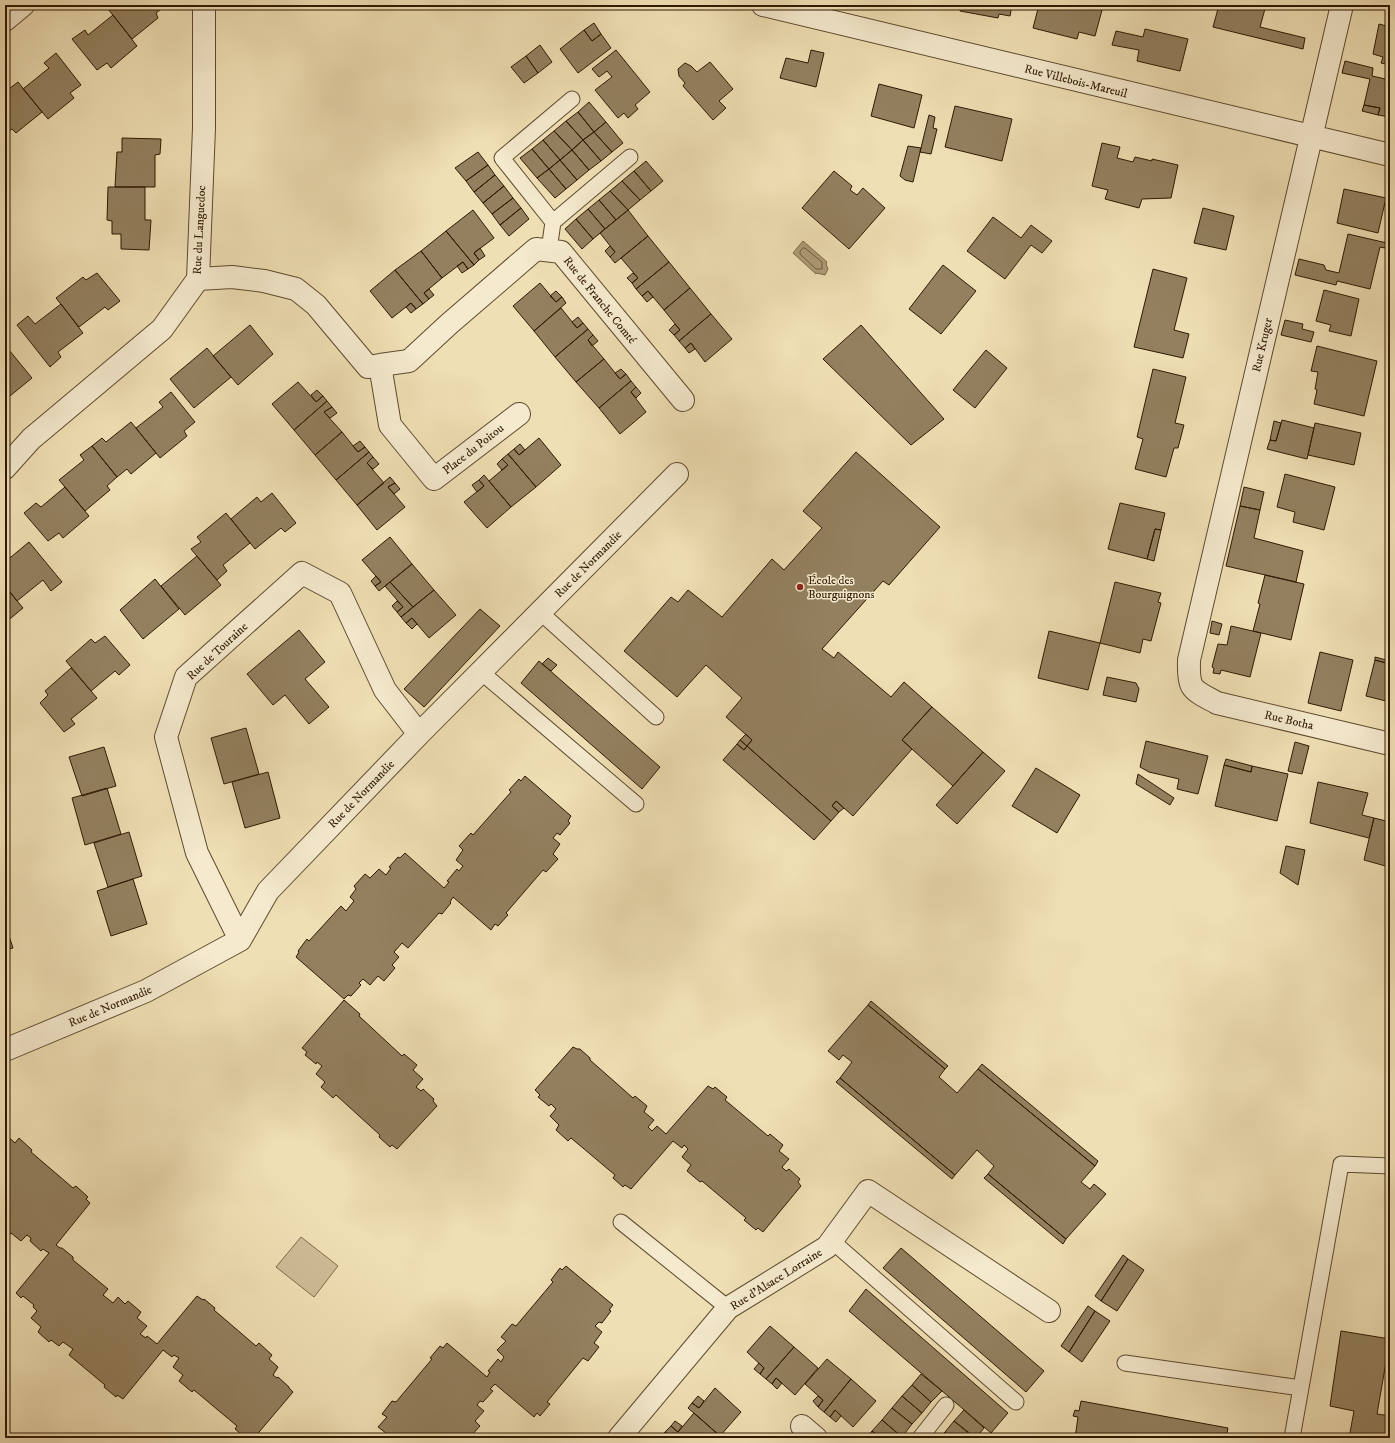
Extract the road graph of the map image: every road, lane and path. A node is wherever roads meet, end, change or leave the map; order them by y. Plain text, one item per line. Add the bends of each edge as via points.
1 (23, 5) edge
2 (204, 5) edge
3 (763, 5) edge
4 (1342, 5) edge
5 (5, 20) edge
6 (572, 99) dead end
7 (1311, 137) junction
8 (1390, 155) edge
9 (630, 157) dead end
10 (553, 222) junction
11 (548, 250) junction
12 (198, 279) junction
13 (380, 366) junction
14 (683, 400) dead end
15 (519, 414) dead end
16 (5, 468) edge
17 (677, 474) dead end
18 (540, 612) junction
19 (481, 672) junction
20 (1192, 686) joint
21 (656, 717) dead end
22 (419, 734) junction
23 (1390, 744) edge
24 (636, 804) dead end
25 (240, 940) junction
26 (5, 1050) edge
27 (1390, 1166) edge
28 (621, 1222) dead end
29 (832, 1241) junction
30 (728, 1308) junction
31 (1049, 1310) dead end
32 (1125, 1363) dead end
33 (1301, 1388) junction
34 (1016, 1402) dead end
35 (946, 1405) dead end
36 (619, 1438) edge
37 (920, 1438) edge
38 (1292, 1438) edge

1 - 5 street
2 - 12 street, Rue du Languedoc via 204,128
3 - 7 street, Rue Villebois-Mareuil
4 - 7 street, Rue Kruger
6 - 10 lane via 502,158
7 - 8 street, Rue Villebois-Mareuil
7 - 20 street, Rue Kruger via 1189,660
9 - 10 lane
10 - 11 lane
11 - 13 street, Rue de Franche Comté via 536,249 409,361
11 - 14 street, Rue de Franche Comté via 561,252
12 - 13 street via 232,277 296,289 316,305 368,367
12 - 16 street, Rue du Languedoc via 162,330 31,439
13 - 15 street, Place du Poitou via 390,426 434,479
17 - 18 street, Rue de Normandie
18 - 19 street, Rue de Normandie
18 - 21 lane
19 - 22 street, Rue de Normandie
19 - 24 lane
20 - 23 street, Rue Botha via 1203,696 1217,702
22 - 25 street, Rue de Normandie via 268,891
22 - 25 street, Rue de Touraine via 385,690 340,593 302,573 186,677 166,737 197,853
25 - 26 street, Rue de Normandie via 146,991
27 - 33 lane via 1341,1164
28 - 30 lane
29 - 30 street, Rue d'Alsace Lorraine via 827,1247
29 - 31 street, Rue d'Alsace Lorraine via 868,1191
29 - 34 lane
30 - 36 street, Rue d'Alsace Lorraine
32 - 33 lane
33 - 38 lane
35 - 37 lane

